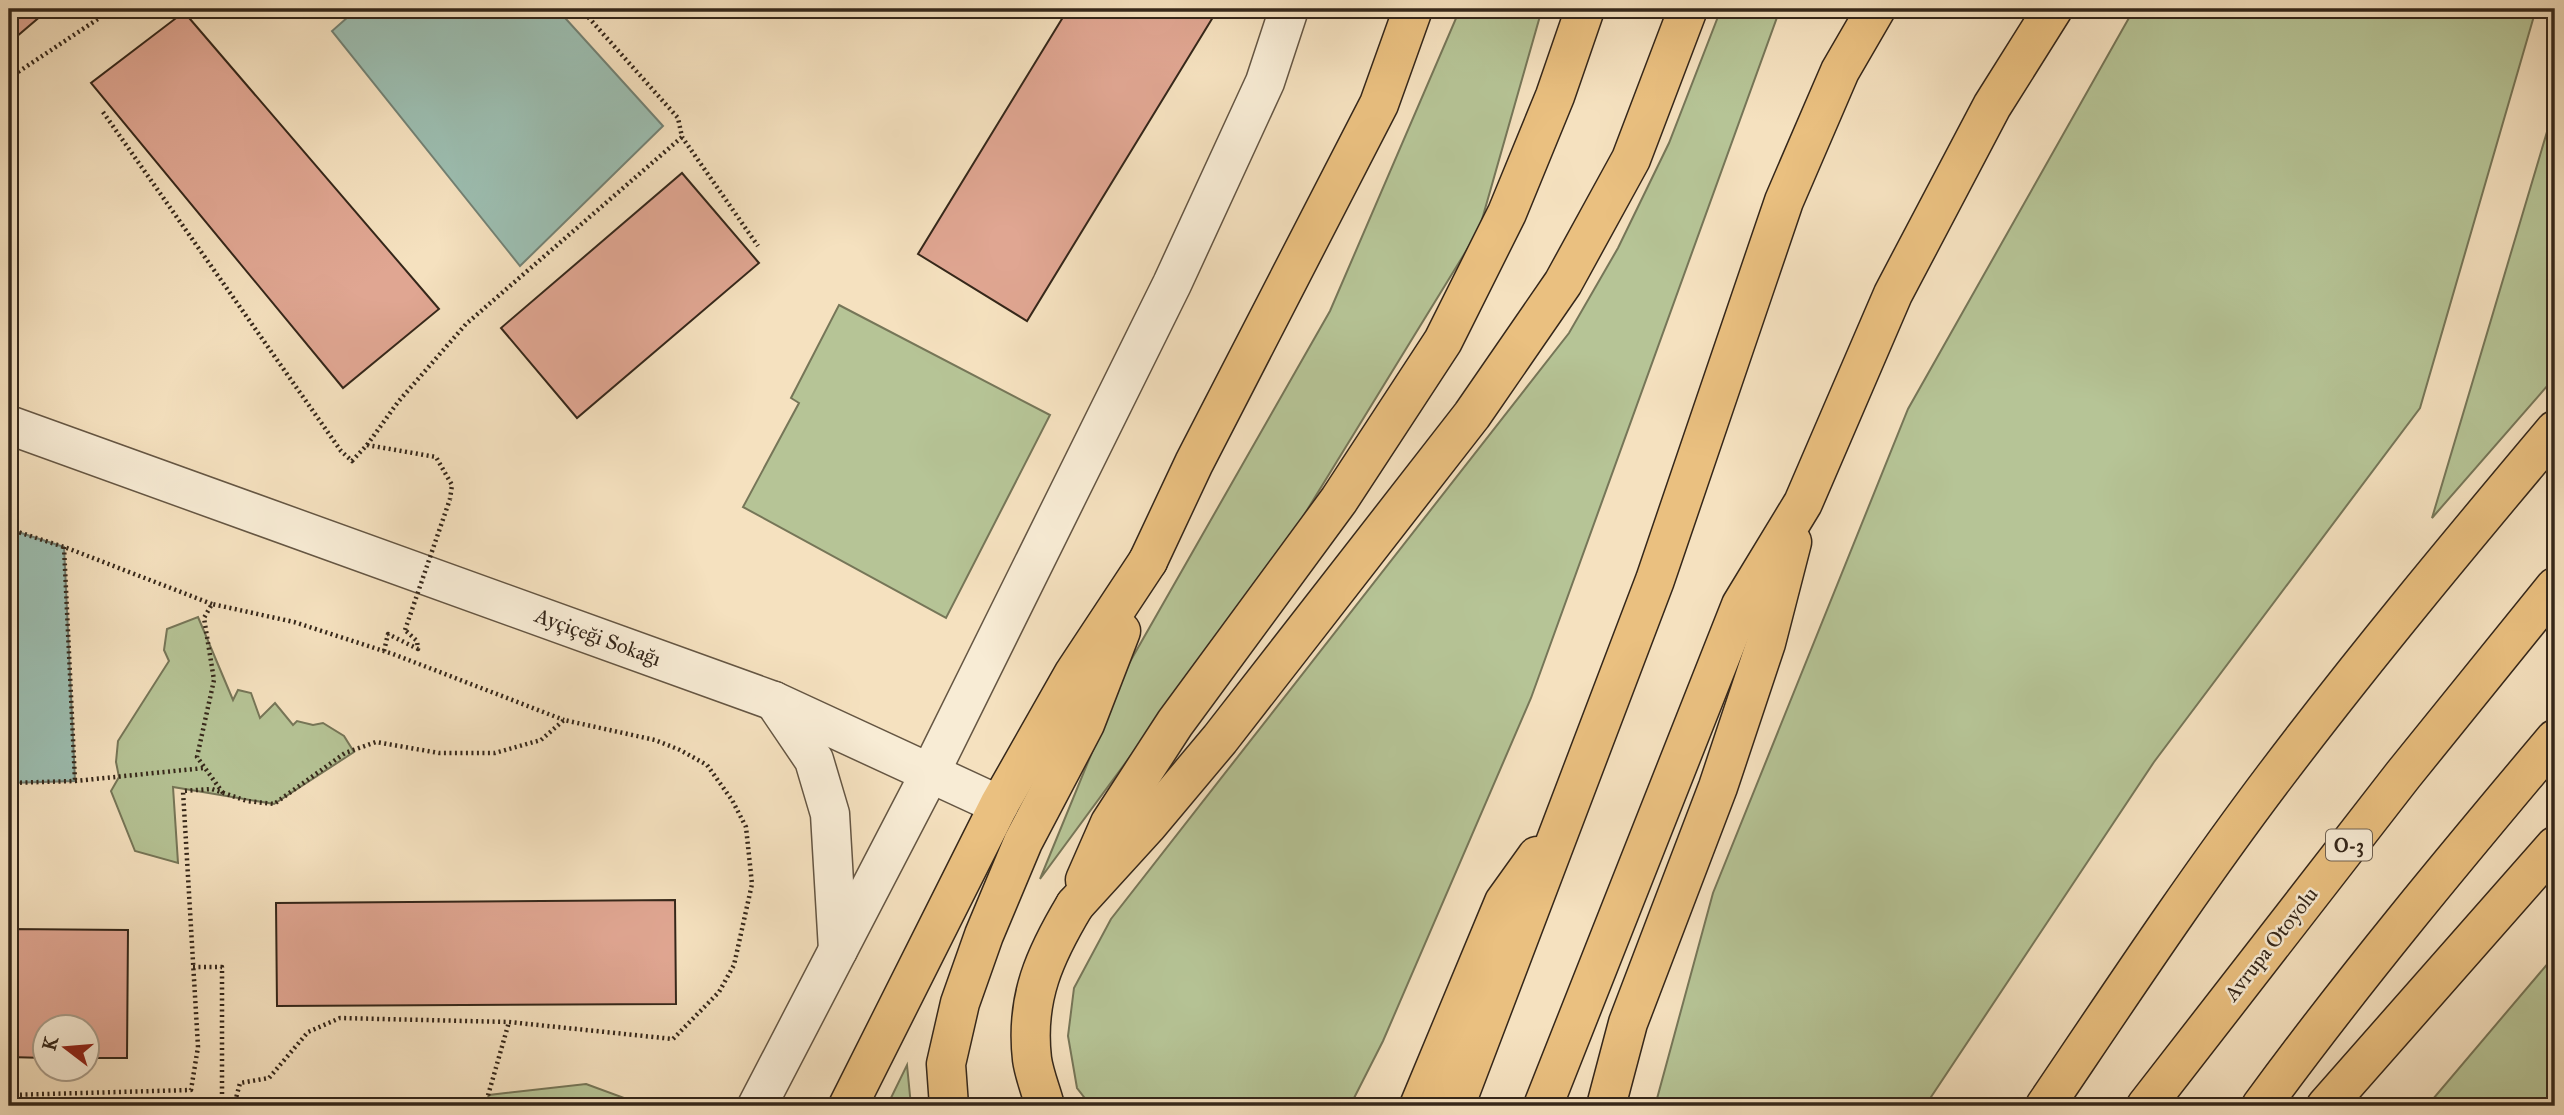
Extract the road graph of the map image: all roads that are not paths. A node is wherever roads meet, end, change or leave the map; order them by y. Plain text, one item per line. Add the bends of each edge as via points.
1 (1289, 9) edge
2 (1413, 9) edge
3 (1585, 9) edge
4 (1688, 9) edge
5 (1876, 9) edge
6 (2053, 9) edge
7 (9, 425) edge
8 (2555, 430) edge
9 (1802, 503) junction
10 (1148, 561) junction
11 (2555, 587) edge
12 (774, 701) junction
13 (2555, 739) edge
14 (930, 773) junction
15 (999, 805) junction
16 (1569, 811) junction
17 (2555, 846) edge
18 (1075, 905) junction
19 (838, 952) junction
20 (757, 1106) edge
21 (848, 1106) edge
22 (949, 1106) edge
23 (1045, 1106) edge
24 (1419, 1106) edge
25 (1455, 1106) edge
26 (1543, 1106) edge
27 (1606, 1106) edge
28 (2045, 1106) edge
29 (2147, 1106) edge
30 (2261, 1106) edge
31 (2326, 1106) edge

1 - 14 street via 1265,82 1172,284
2 - 10 main road via 1379,104 1200,450
3 - 18 main road via 1507,213 1443,341 1339,500 1175,723 1110,823
4 - 18 main road via 1631,159 1563,284 1472,415 1220,739
5 - 16 main road via 1840,71 1784,201 1655,580
6 - 9 main road via 1992,106 1893,294
7 - 12 street, Ayçiçeği Sokağı
8 - 28 main road via 2397,619 2274,777
9 - 26 main road via 1741,605
9 - 27 main road via 1766,643 1718,787 1629,1023
10 - 15 main road via 1074,673
10 - 22 main road via 1085,724 1023,842 984,935 960,1003 946,1064
11 - 29 main road, Avrupa Otoyolu / O-3
12 - 14 street, Ayçiçeği Sokağı
12 - 19 street via 814,760 831,814
13 - 30 main road via 2436,881
14 - 15 street, Ayçiçeği Sokağı
14 - 19 street
15 - 21 main road
16 - 24 main road via 1504,902
16 - 25 main road
17 - 31 main road
18 - 23 main road via 1051,945 1033,997 1032,1059
19 - 20 street

